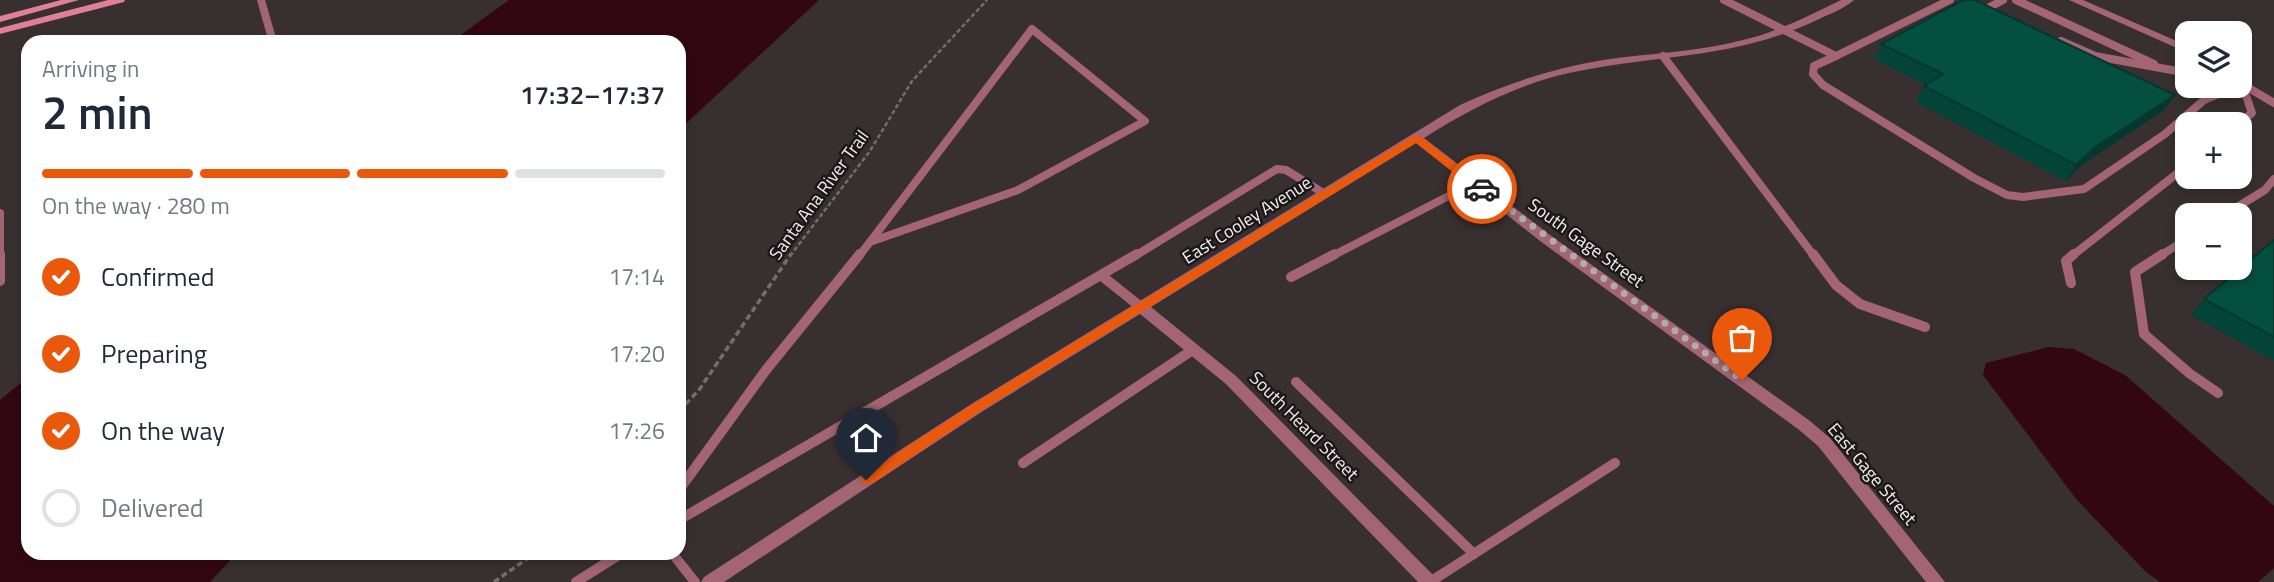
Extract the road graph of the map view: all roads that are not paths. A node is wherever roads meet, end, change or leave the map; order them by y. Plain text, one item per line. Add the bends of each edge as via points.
1 (74, 0) edge
2 (120, 0) edge
3 (261, 0) edge
4 (1724, 0) edge
5 (1849, 0) edge
6 (1950, 0) edge
7 (2003, 0) edge
8 (2016, 0) edge
9 (2074, 0) edge
10 (1979, 4) edge
11 (1988, 8) junction
12 (2000, 13) edge
13 (0, 19) edge
14 (1785, 30) junction
15 (0, 31) edge
16 (271, 35) edge
17 (2047, 35) edge
18 (2175, 44) edge
19 (1836, 56) junction
20 (1663, 57) junction
21 (2166, 69) junction
22 (2175, 71) edge
23 (2252, 91) edge
24 (2208, 98) edge
25 (2274, 103) edge
26 (1417, 138) junction
27 (2175, 174) edge
28 (2274, 179) edge
29 (1474, 183) junction
30 (1325, 194) junction
31 (2244, 203) edge
32 (0, 213) edge
33 (869, 242) junction
34 (2175, 247) edge
35 (1102, 276) junction
36 (1291, 276) dead end
37 (0, 281) edge
38 (2071, 283) dead end
39 (1142, 308) junction
40 (1925, 327) dead end
41 (1194, 349) junction
42 (1702, 351) joint
43 (1296, 382) dead end
44 (2218, 393) dead end
45 (1023, 463) dead end
46 (1615, 463) dead end
47 (686, 479) edge
48 (686, 516) edge
49 (1474, 554) junction
50 (611, 560) edge
51 (678, 560) edge
52 (576, 582) edge
53 (695, 582) edge
54 (710, 582) edge
55 (1430, 582) edge
56 (1936, 582) edge

1 - 13 main road
2 - 15 main road
3 - 16 lane
4 - 14 lane
5 - 14 street, East Cooley Avenue
6 - 19 lane
7 - 11 lane
8 - 21 lane
9 - 18 street
10 - 11 lane
11 - 12 lane
14 - 19 lane
14 - 20 street, East Cooley Avenue via 1715,50
17 - 21 lane via 2095,56
19 - 24 lane via 1814,66 1813,74 1823,85 1974,178 2024,197 2084,188 2165,135
20 - 26 street, East Cooley Avenue via 1601,64 1534,79 1464,108
20 - 40 lane via 1836,285 1860,304
21 - 22 lane
23 - 25 lane
26 - 29 street, South Gage Street
26 - 30 street, East Cooley Avenue
27 - 38 lane via 2066,261
28 - 31 lane
29 - 36 lane
29 - 42 street, South Gage Street
30 - 35 lane via 1277,169
30 - 39 street, East Cooley Avenue
32 - 37 lane
33 - 33 lane via 1032,29 1145,121 1018,190
33 - 47 lane
34 - 44 lane via 2135,272 2144,334
35 - 39 lane
35 - 48 lane
39 - 41 street, South Heard Street
39 - 54 street, East Cooley Avenue via 978,407
41 - 45 lane
41 - 55 street, South Heard Street via 1247,396
42 - 56 street, East Gage Street via 1824,442
43 - 49 lane
46 - 49 lane
49 - 55 lane
50 - 52 lane
51 - 53 lane

